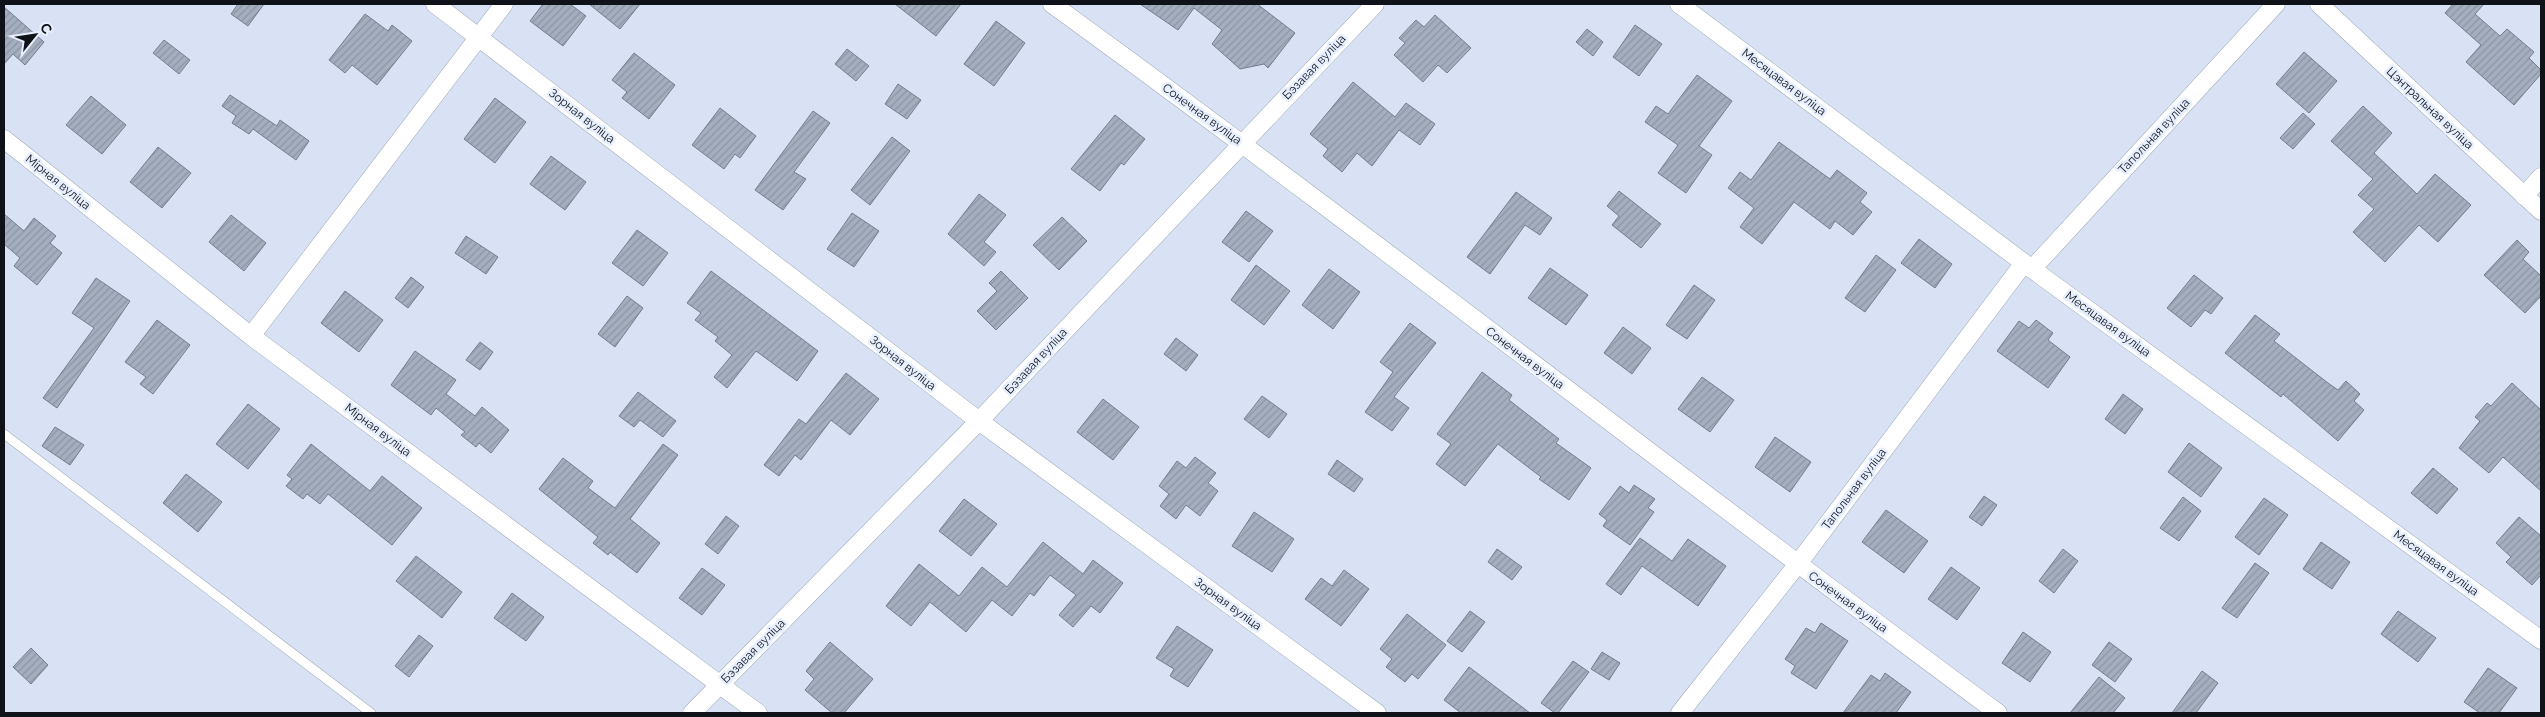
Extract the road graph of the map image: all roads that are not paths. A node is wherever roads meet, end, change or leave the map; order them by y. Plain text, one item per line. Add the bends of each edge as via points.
1 (436, 4) edge
2 (504, 4) edge
3 (1052, 4) edge
4 (1375, 4) edge
5 (1679, 4) edge
6 (2276, 4) edge
7 (2319, 4) edge
8 (479, 37) junction
9 (4, 139) edge
10 (1242, 143) junction
11 (2541, 177) edge
12 (2524, 196) junction
13 (2541, 211) edge
14 (2028, 266) junction
15 (251, 336) junction
16 (979, 421) junction
17 (4, 434) edge
18 (1797, 564) junction
19 (2540, 636) edge
20 (719, 684) junction
21 (372, 713) edge
22 (692, 713) edge
23 (758, 713) edge
24 (1377, 713) edge
25 (1680, 713) edge
26 (1998, 713) edge

1 - 8 street, Зорная вуліца
2 - 8 street
3 - 10 street, Сонечная вуліца
4 - 10 street, Бэзавая вуліца
5 - 14 street, Месяцавая вуліца
6 - 14 street, Тапольная вуліца
7 - 12 street, Цэнтральная вуліца
8 - 15 street
8 - 16 street, Зорная вуліца
9 - 15 street, Мірная вуліца
10 - 16 street, Бэзавая вуліца
10 - 18 street, Сонечная вуліца
11 - 12 street
12 - 13 street, Цэнтральная вуліца
14 - 18 street, Тапольная вуліца
14 - 19 street, Месяцавая вуліца
15 - 20 street, Мірная вуліца
16 - 20 street, Бэзавая вуліца
16 - 24 street, Зорная вуліца
17 - 21 lane
18 - 25 street, Тапольная вуліца
18 - 26 street, Сонечная вуліца
20 - 22 street, Бэзавая вуліца
20 - 23 street, Мірная вуліца

